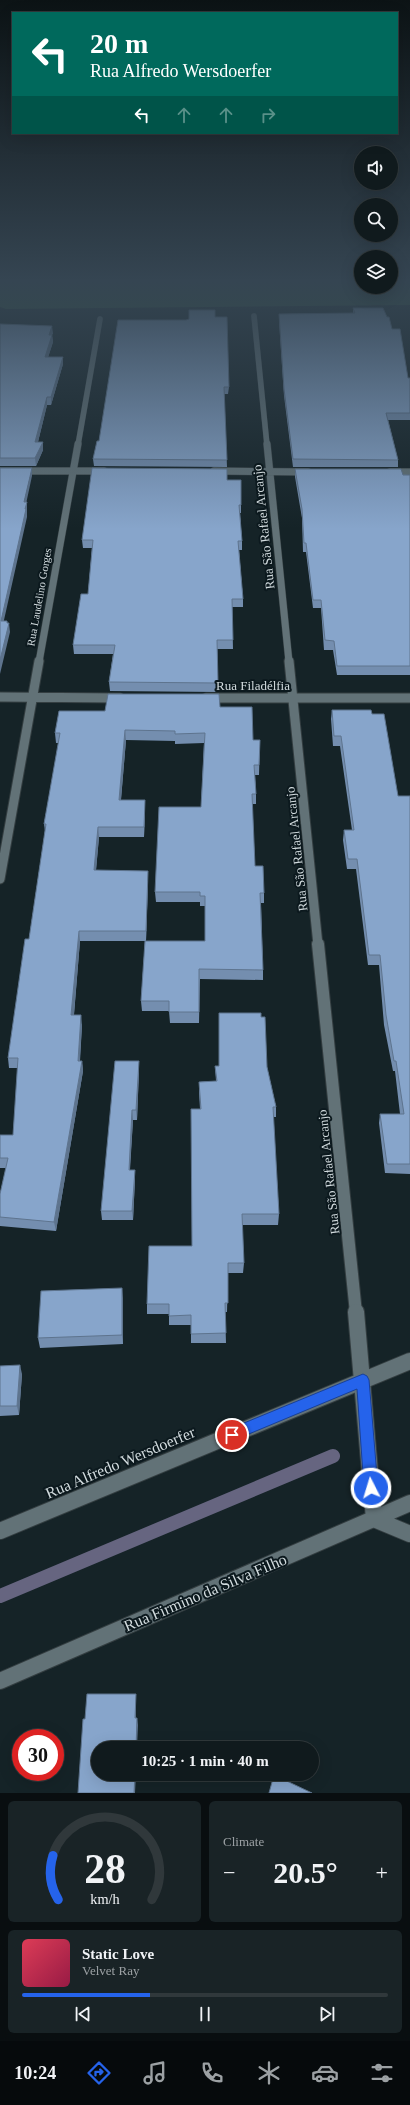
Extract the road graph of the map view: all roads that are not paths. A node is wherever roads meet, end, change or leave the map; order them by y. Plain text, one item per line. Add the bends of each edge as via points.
1 (92, 362) edge
2 (259, 362) edge
3 (0, 471) edge
4 (73, 471) junction
5 (112, 471) edge
6 (207, 472) edge
7 (270, 472) junction
8 (317, 472) edge
9 (379, 472) edge
10 (410, 472) edge
11 (0, 697) edge
12 (32, 698) junction
13 (127, 698) edge
14 (198, 698) edge
15 (293, 698) junction
16 (410, 698) edge
17 (0, 879) edge
18 (410, 1361) edge
19 (363, 1380) junction
20 (410, 1503) edge
21 (374, 1519) junction
22 (0, 1531) edge
23 (410, 1534) edge
24 (0, 1681) edge

1 - 4 street, Rua Laudelino Gorges
2 - 7 street, Rua São Rafael Arcanjo
3 - 4 street
4 - 5 street
4 - 12 street, Rua Laudelino Gorges
6 - 7 street
7 - 8 street
7 - 15 street, Rua São Rafael Arcanjo
9 - 10 street
11 - 12 street
12 - 13 street
12 - 17 street, Rua Laudelino Gorges
14 - 15 street, Rua Filadélfia
15 - 16 street, Rua Filadélfia
15 - 19 street, Rua São Rafael Arcanjo
18 - 19 street, Rua Alfredo Wersdoerfer
19 - 21 street, Rua São Rafael Arcanjo
19 - 22 street, Rua Alfredo Wersdoerfer
20 - 21 street, Rua Firmino da Silva Filho
21 - 23 street
21 - 24 street, Rua Firmino da Silva Filho

